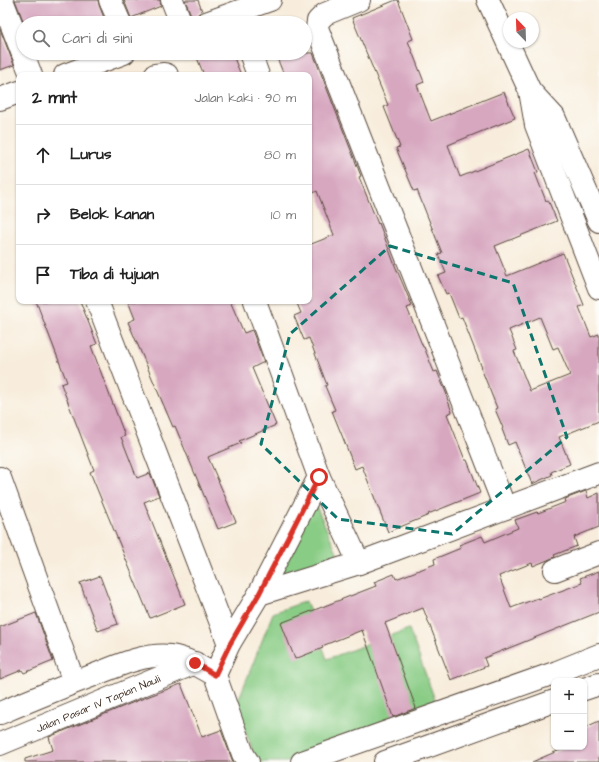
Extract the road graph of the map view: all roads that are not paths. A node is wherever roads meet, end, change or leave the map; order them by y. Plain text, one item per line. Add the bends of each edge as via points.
1 (2, 0) edge
2 (110, 0) edge
3 (172, 0) edge
4 (270, 0) edge
5 (358, 0) edge
6 (488, 0) edge
7 (117, 16) edge
8 (178, 16) edge
9 (240, 16) edge
10 (16, 36) edge
11 (25, 60) edge
12 (105, 60) edge
13 (253, 60) edge
14 (30, 72) edge
15 (73, 72) edge
16 (257, 72) edge
17 (530, 91) junction
18 (16, 93) edge
19 (0, 99) edge
20 (599, 221) edge
21 (599, 288) edge
22 (98, 304) edge
23 (257, 304) edge
24 (599, 473) edge
25 (319, 477) junction
26 (0, 478) edge
27 (505, 508) junction
28 (599, 553) edge
29 (359, 562) junction
30 (555, 570) dead end
31 (259, 594) junction
32 (230, 644) junction
33 (599, 656) edge
34 (195, 663) junction
35 (215, 675) junction
36 (559, 676) edge
37 (74, 682) junction
38 (599, 684) edge
39 (587, 689) edge
40 (551, 702) edge
41 (0, 713) edge
42 (0, 744) edge
43 (244, 759) edge
44 (315, 760) edge
45 (385, 762) edge

1 - 10 street
2 - 7 street
3 - 8 street
4 - 9 street
5 - 27 street via 325,14 318,22 317,28
6 - 17 street
11 - 14 street
12 - 15 street
13 - 16 street
17 - 20 street via 554,117
17 - 21 street via 536,125
18 - 19 street
22 - 32 street
23 - 25 street
24 - 27 street
25 - 29 street
25 - 31 street
26 - 37 street
27 - 29 street
28 - 30 street
29 - 31 street
31 - 32 street
32 - 35 street
33 - 36 street
34 - 35 street
34 - 37 street via 171,656 158,656 125,663
34 - 42 street, Jalan Pasar IV Tapian Nauli
35 - 43 street
36 - 44 street
37 - 41 street
38 - 39 street
40 - 45 street

